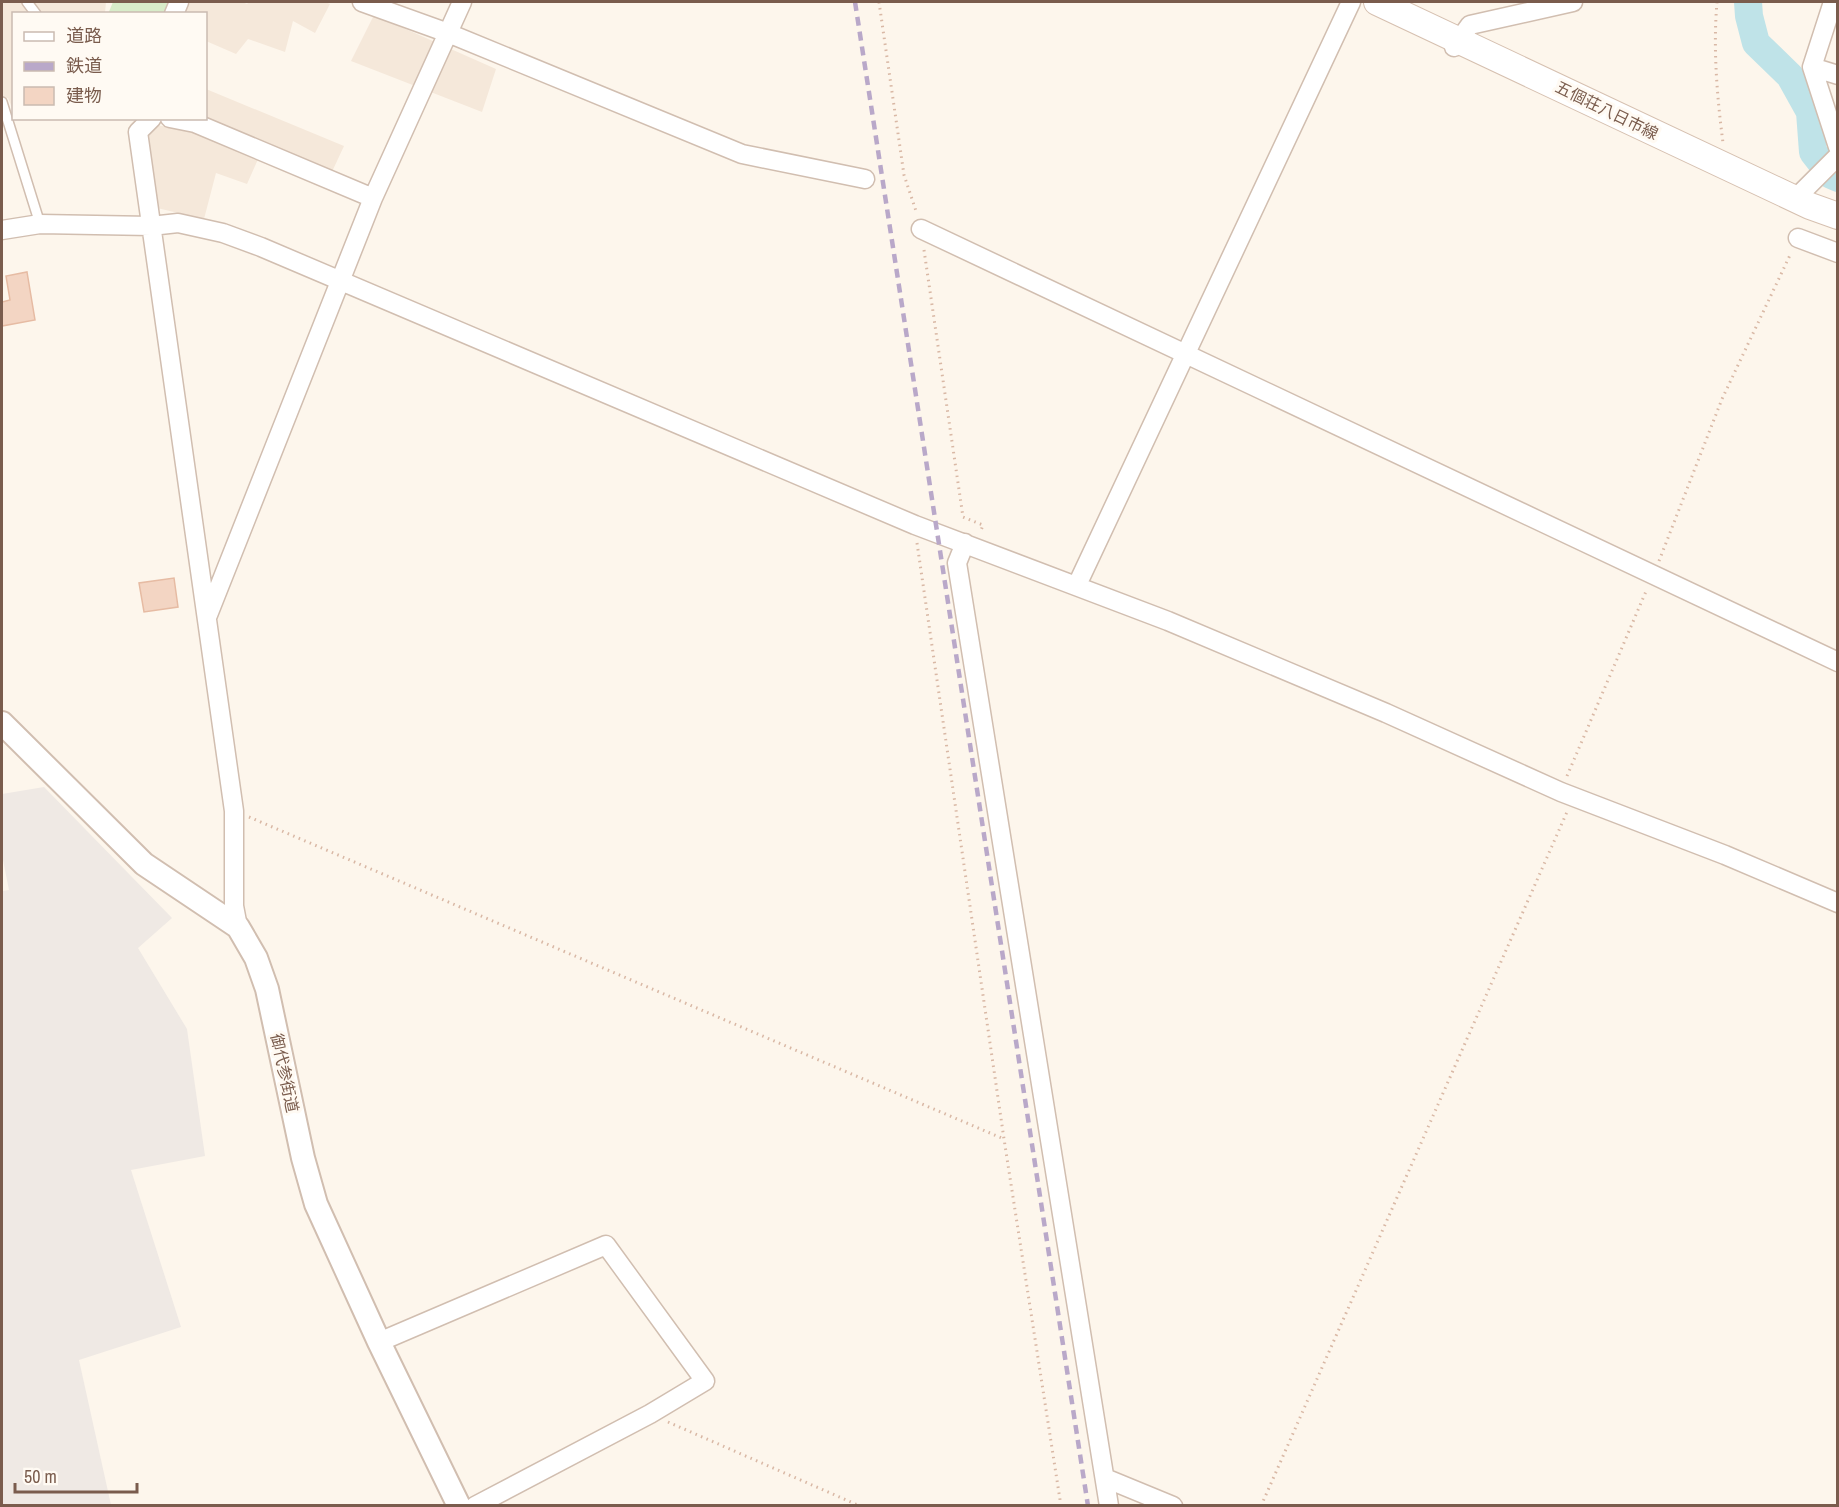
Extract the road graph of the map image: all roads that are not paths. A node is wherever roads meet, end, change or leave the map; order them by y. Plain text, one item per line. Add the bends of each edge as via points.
1 (362, 2) edge
2 (462, 2) edge
3 (1351, 2) edge
4 (1377, 2) edge
5 (1573, 2) edge
6 (1833, 2) edge
7 (448, 33) junction
8 (1456, 43) junction
9 (1812, 67) junction
10 (1838, 75) edge
11 (2, 102) edge
12 (150, 120) edge
13 (180, 120) edge
14 (1837, 154) edge
15 (865, 179) dead end
16 (1800, 193) junction
17 (373, 198) junction
18 (1832, 214) edge
19 (40, 224) junction
20 (151, 226) junction
21 (921, 229) road end
22 (2, 230) edge
23 (1798, 238) road end
24 (1838, 253) edge
25 (341, 280) junction
26 (1185, 354) junction
27 (971, 544) junction
28 (1077, 585) junction
29 (207, 616) junction
30 (1838, 662) edge
31 (2, 723) edge
32 (1838, 903) edge
33 (238, 927) junction
34 (379, 1342) junction
35 (1105, 1478) junction
36 (459, 1506) edge
37 (475, 1506) edge
38 (1109, 1506) edge
39 (1173, 1506) edge

1 - 7 street
2 - 7 street
3 - 26 street
4 - 8 main road, 五個荘八日市線
5 - 8 street via 1470,25
6 - 9 street
7 - 15 street via 742,154
7 - 17 street
8 - 16 main road, 五個荘八日市線 via 1723,166
9 - 10 street
9 - 14 street
11 - 19 lane
12 - 20 street via 138,132
13 - 17 street
14 - 16 street
16 - 18 main road, 五個荘八日市線
17 - 25 street
19 - 20 street
19 - 22 street
20 - 25 street via 178,223 223,233
20 - 29 street
21 - 26 street
23 - 24 street
25 - 27 street via 915,525
25 - 29 street
26 - 28 street
26 - 30 street
27 - 28 street
27 - 35 street via 957,563
28 - 32 street via 1386,713 1567,795
29 - 33 street via 234,811 234,906
31 - 33 street, 御代参街道 via 144,864
33 - 34 street, 御代参街道 via 256,958 267,989 316,1204
34 - 36 street, 御代参街道
34 - 37 street via 606,1245 705,1382
35 - 38 street
35 - 39 street

